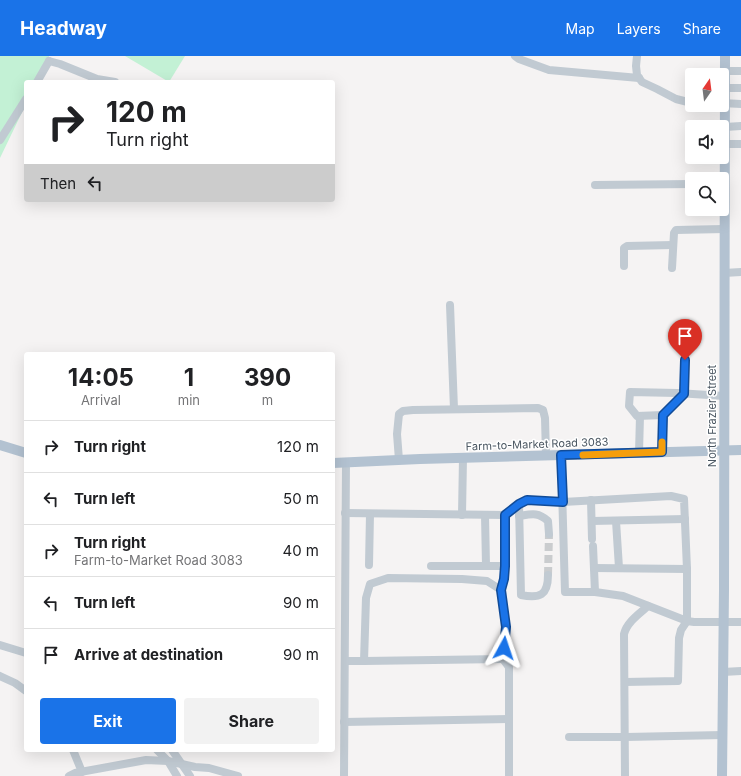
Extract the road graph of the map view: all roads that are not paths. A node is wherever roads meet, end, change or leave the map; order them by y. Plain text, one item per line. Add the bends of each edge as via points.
1 (515, 56) edge
2 (637, 56) edge
3 (725, 56) edge
4 (48, 59) edge
5 (725, 68) edge
6 (729, 71) edge
7 (741, 71) edge
8 (639, 78) junction
9 (38, 80) edge
10 (106, 80) edge
11 (729, 88) edge
12 (741, 88) edge
13 (685, 101) edge
14 (24, 102) edge
15 (729, 103) edge
16 (741, 104) edge
17 (741, 126) edge
18 (729, 127) edge
19 (0, 140) edge
20 (729, 144) edge
21 (741, 144) edge
22 (685, 184) edge
23 (595, 185) dead end
24 (724, 216) edge
25 (724, 228) junction
26 (673, 245) junction
27 (624, 266) dead end
28 (672, 268) dead end
29 (741, 272) edge
30 (724, 273) junction
31 (450, 306) dead end
32 (685, 360) dead end
33 (684, 394) junction
34 (724, 396) junction
35 (454, 409) junction
36 (663, 415) junction
37 (640, 416) junction
38 (0, 445) edge
39 (741, 450) edge
40 (724, 451) junction
41 (662, 452) junction
42 (24, 453) edge
43 (639, 453) junction
44 (561, 455) junction
45 (546, 456) junction
46 (463, 458) junction
47 (399, 460) junction
48 (335, 462) edge
49 (346, 462) junction
50 (591, 500) junction
51 (563, 502) junction
52 (519, 504) junction
53 (345, 514) junction
54 (370, 514) junction
55 (462, 515) junction
56 (484, 515) junction
57 (505, 515) junction
58 (519, 516) junction
59 (685, 519) junction
60 (616, 520) junction
61 (592, 521) junction
62 (549, 534) tunnel mouth
63 (369, 565) dead end
64 (431, 566) dead end
65 (486, 566) junction
66 (505, 566) junction
67 (594, 568) junction
68 (619, 568) junction
69 (687, 569) junction
70 (548, 575) tunnel mouth
71 (501, 590) junction
72 (594, 592) junction
73 (648, 606) junction
74 (687, 621) junction
75 (724, 622) junction
76 (741, 622) edge
77 (0, 645) edge
78 (24, 652) edge
79 (503, 659) junction
80 (345, 661) junction
81 (364, 661) junction
82 (741, 671) edge
83 (723, 672) junction
84 (0, 676) edge
85 (625, 682) junction
86 (24, 690) edge
87 (509, 719) junction
88 (344, 722) junction
89 (723, 735) junction
90 (569, 737) dead end
91 (626, 737) junction
92 (74, 752) edge
93 (159, 752) edge
94 (173, 752) edge
95 (168, 761) junction
96 (182, 764) junction
97 (82, 772) junction
98 (70, 776) edge
99 (177, 776) edge
100 (190, 776) edge
101 (238, 776) edge
102 (344, 776) edge
103 (509, 776) edge
104 (625, 776) edge
105 (722, 776) edge

1 - 8 street via 549,70
2 - 8 street
3 - 5 main road, North Frazier Street
4 - 9 street
4 - 10 street
6 - 7 street
8 - 13 street via 642,82
11 - 12 street
14 - 19 street
15 - 16 street
17 - 18 street
20 - 21 street
22 - 23 street
24 - 25 main road, North Frazier Street
25 - 26 street via 676,230
25 - 30 main road, North Frazier Street
26 - 27 street via 627,246 624,248
26 - 28 street
29 - 30 street
30 - 34 main road, North Frazier Street
31 - 35 street
32 - 33 street
33 - 34 street
33 - 36 street
33 - 37 street via 630,392 630,406
34 - 40 main road, North Frazier Street
35 - 45 street via 543,410
35 - 47 street via 413,410 399,414
36 - 37 street
36 - 41 street
37 - 43 street
38 - 42 main road
39 - 40 main road, Farm-to-Market Road 3083
40 - 41 main road, Farm-to-Market Road 3083
40 - 75 main road, North Frazier Street
41 - 43 main road, Farm-to-Market Road 3083
43 - 44 main road, Farm-to-Market Road 3083
44 - 45 main road, Farm-to-Market Road 3083
44 - 51 street
45 - 46 main road, Farm-to-Market Road 3083
46 - 47 main road, Farm-to-Market Road 3083
46 - 55 street
47 - 49 main road, Farm-to-Market Road 3083
48 - 49 main road, Farm-to-Market Road 3083
49 - 53 street
50 - 51 street
50 - 59 street via 671,496 684,499
50 - 61 street
51 - 52 street via 527,500
51 - 72 street via 565,592
52 - 57 street
52 - 58 street
53 - 54 street
53 - 80 street
54 - 55 street
54 - 63 street
55 - 56 street
56 - 57 street
56 - 65 street
57 - 66 street
58 - 62 street via 542,516 548,520
58 - 70 street via 521,595 530,597 545,592
59 - 60 street
59 - 69 street
60 - 61 street
60 - 68 street
61 - 67 street
64 - 65 street
65 - 66 street
66 - 71 street
67 - 68 street
67 - 72 street
68 - 69 street
69 - 74 street
71 - 79 street via 506,627
71 - 81 street via 487,581 462,579 388,578 370,584 366,598
72 - 73 street via 623,596
73 - 74 street
73 - 85 street via 629,623 624,634
74 - 75 street
74 - 85 street via 679,638 678,681
75 - 76 street
75 - 83 main road, North Frazier Street
77 - 78 street
79 - 81 street
79 - 87 street via 509,667
80 - 81 street
80 - 88 street
82 - 83 street
83 - 89 main road, North Frazier Street
84 - 86 street
85 - 91 street
87 - 88 street
87 - 103 street
88 - 102 street
89 - 91 street
89 - 105 main road, North Frazier Street
90 - 91 street
91 - 104 street
92 - 97 street
93 - 95 street
94 - 96 street
95 - 96 street
95 - 97 street via 146,760
95 - 99 street
96 - 100 street
96 - 101 street
97 - 98 street

